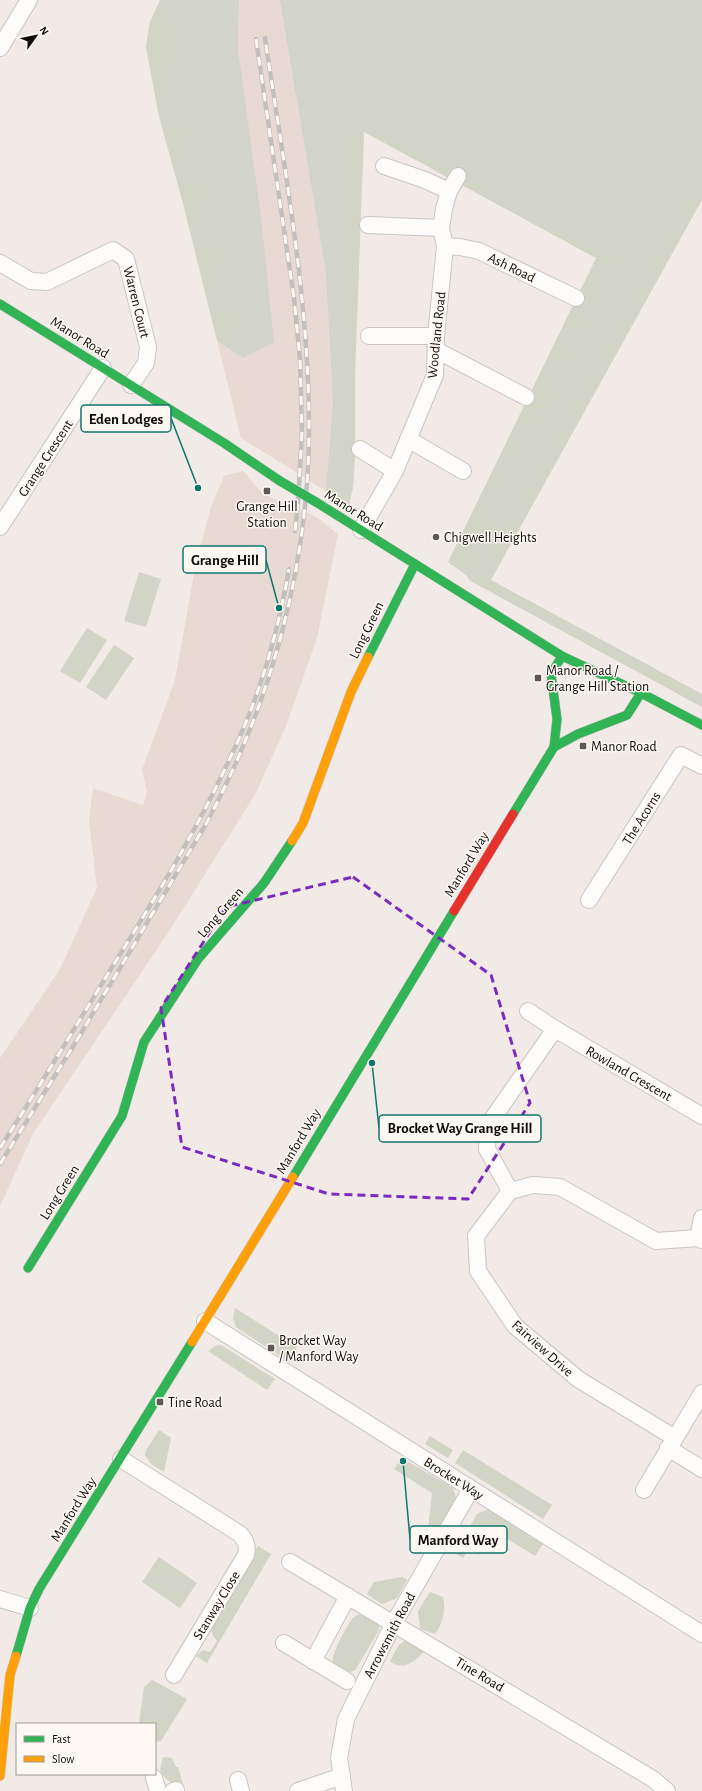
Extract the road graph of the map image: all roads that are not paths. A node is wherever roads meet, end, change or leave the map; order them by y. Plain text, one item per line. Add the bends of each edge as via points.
1 (29, 0) edge
2 (0, 48) edge
3 (384, 166) dead end
4 (458, 176) dead end
5 (449, 191) junction
6 (368, 225) dead end
7 (441, 228) junction
8 (445, 246) junction
9 (0, 263) edge
10 (576, 298) dead end
11 (0, 304) edge
12 (369, 336) dead end
13 (436, 343) junction
14 (103, 368) junction
15 (131, 386) junction
16 (526, 397) dead end
17 (408, 439) junction
18 (360, 449) dead end
19 (395, 471) junction
20 (463, 471) dead end
21 (0, 527) edge
22 (361, 530) junction
23 (415, 564) junction
24 (562, 656) junction
25 (642, 693) junction
26 (702, 725) edge
27 (554, 747) junction
28 (702, 766) edge
29 (589, 900) dead end
30 (528, 1011) dead end
31 (555, 1029) junction
32 (702, 1116) edge
33 (510, 1191) junction
34 (702, 1218) edge
35 (700, 1239) edge
36 (28, 1268) dead end
37 (205, 1321) junction
38 (702, 1393) edge
39 (671, 1443) junction
40 (121, 1459) junction
41 (702, 1469) edge
42 (471, 1489) junction
43 (644, 1490) dead end
44 (290, 1562) dead end
45 (348, 1596) junction
46 (0, 1599) edge
47 (30, 1608) junction
48 (394, 1623) junction
49 (702, 1634) edge
50 (284, 1644) dead end
51 (313, 1661) junction
52 (174, 1675) dead end
53 (348, 1681) dead end
54 (0, 1776) edge
55 (343, 1784) edge
56 (298, 1791) edge
57 (667, 1791) edge

1 - 2 street
3 - 5 street
4 - 5 street, Woodland Road
5 - 7 street, Woodland Road
6 - 7 street
7 - 8 street, Woodland Road
8 - 10 street, Ash Road via 479,251
8 - 13 street, Woodland Road
9 - 15 street, Warren Court via 32,281 47,282 113,250 126,259 148,347 146,363
11 - 14 street, Manor Road
12 - 13 street
13 - 16 street
13 - 17 street, Woodland Road via 435,375
14 - 15 street, Manor Road
14 - 21 street, Grange Crescent
15 - 22 street, Manor Road, bridge
17 - 19 street, Woodland Road
17 - 20 street
18 - 19 street
19 - 22 street, Woodland Road
22 - 23 street, Manor Road
23 - 24 street, Manor Road
23 - 36 street, Long Green via 351,692 303,823 264,882 198,959 144,1042 122,1116
24 - 25 street, Manor Road
24 - 27 street, Manford Way via 551,674 557,719
25 - 26 street, Manor Road
25 - 27 street via 627,715 578,734
27 - 37 street, Manford Way
28 - 29 street, The Acorns via 681,755
30 - 31 street, Rowland Crescent
31 - 32 street, Rowland Crescent
31 - 33 street via 488,1125 487,1149
33 - 35 street via 533,1185 560,1187 656,1241
33 - 39 street, Fairview Drive via 476,1236 478,1271 515,1326 578,1379
34 - 35 street
37 - 40 street, Manford Way
37 - 42 street, Brocket Way
38 - 39 street
39 - 41 street, Fairview Drive
39 - 43 street
40 - 47 street, Manford Way via 39,1589
40 - 52 street, Stanway Close via 240,1534 248,1548
42 - 48 street, Arrowsmith Road
42 - 49 street, Brocket Way
44 - 45 street, Tine Road
45 - 48 street, Tine Road
45 - 51 street
46 - 47 street
47 - 54 street, Manford Way via 10,1675
48 - 55 street, Arrowsmith Road via 346,1719 339,1758
48 - 57 street, Tine Road via 653,1779
50 - 51 street
51 - 53 street
55 - 56 street

